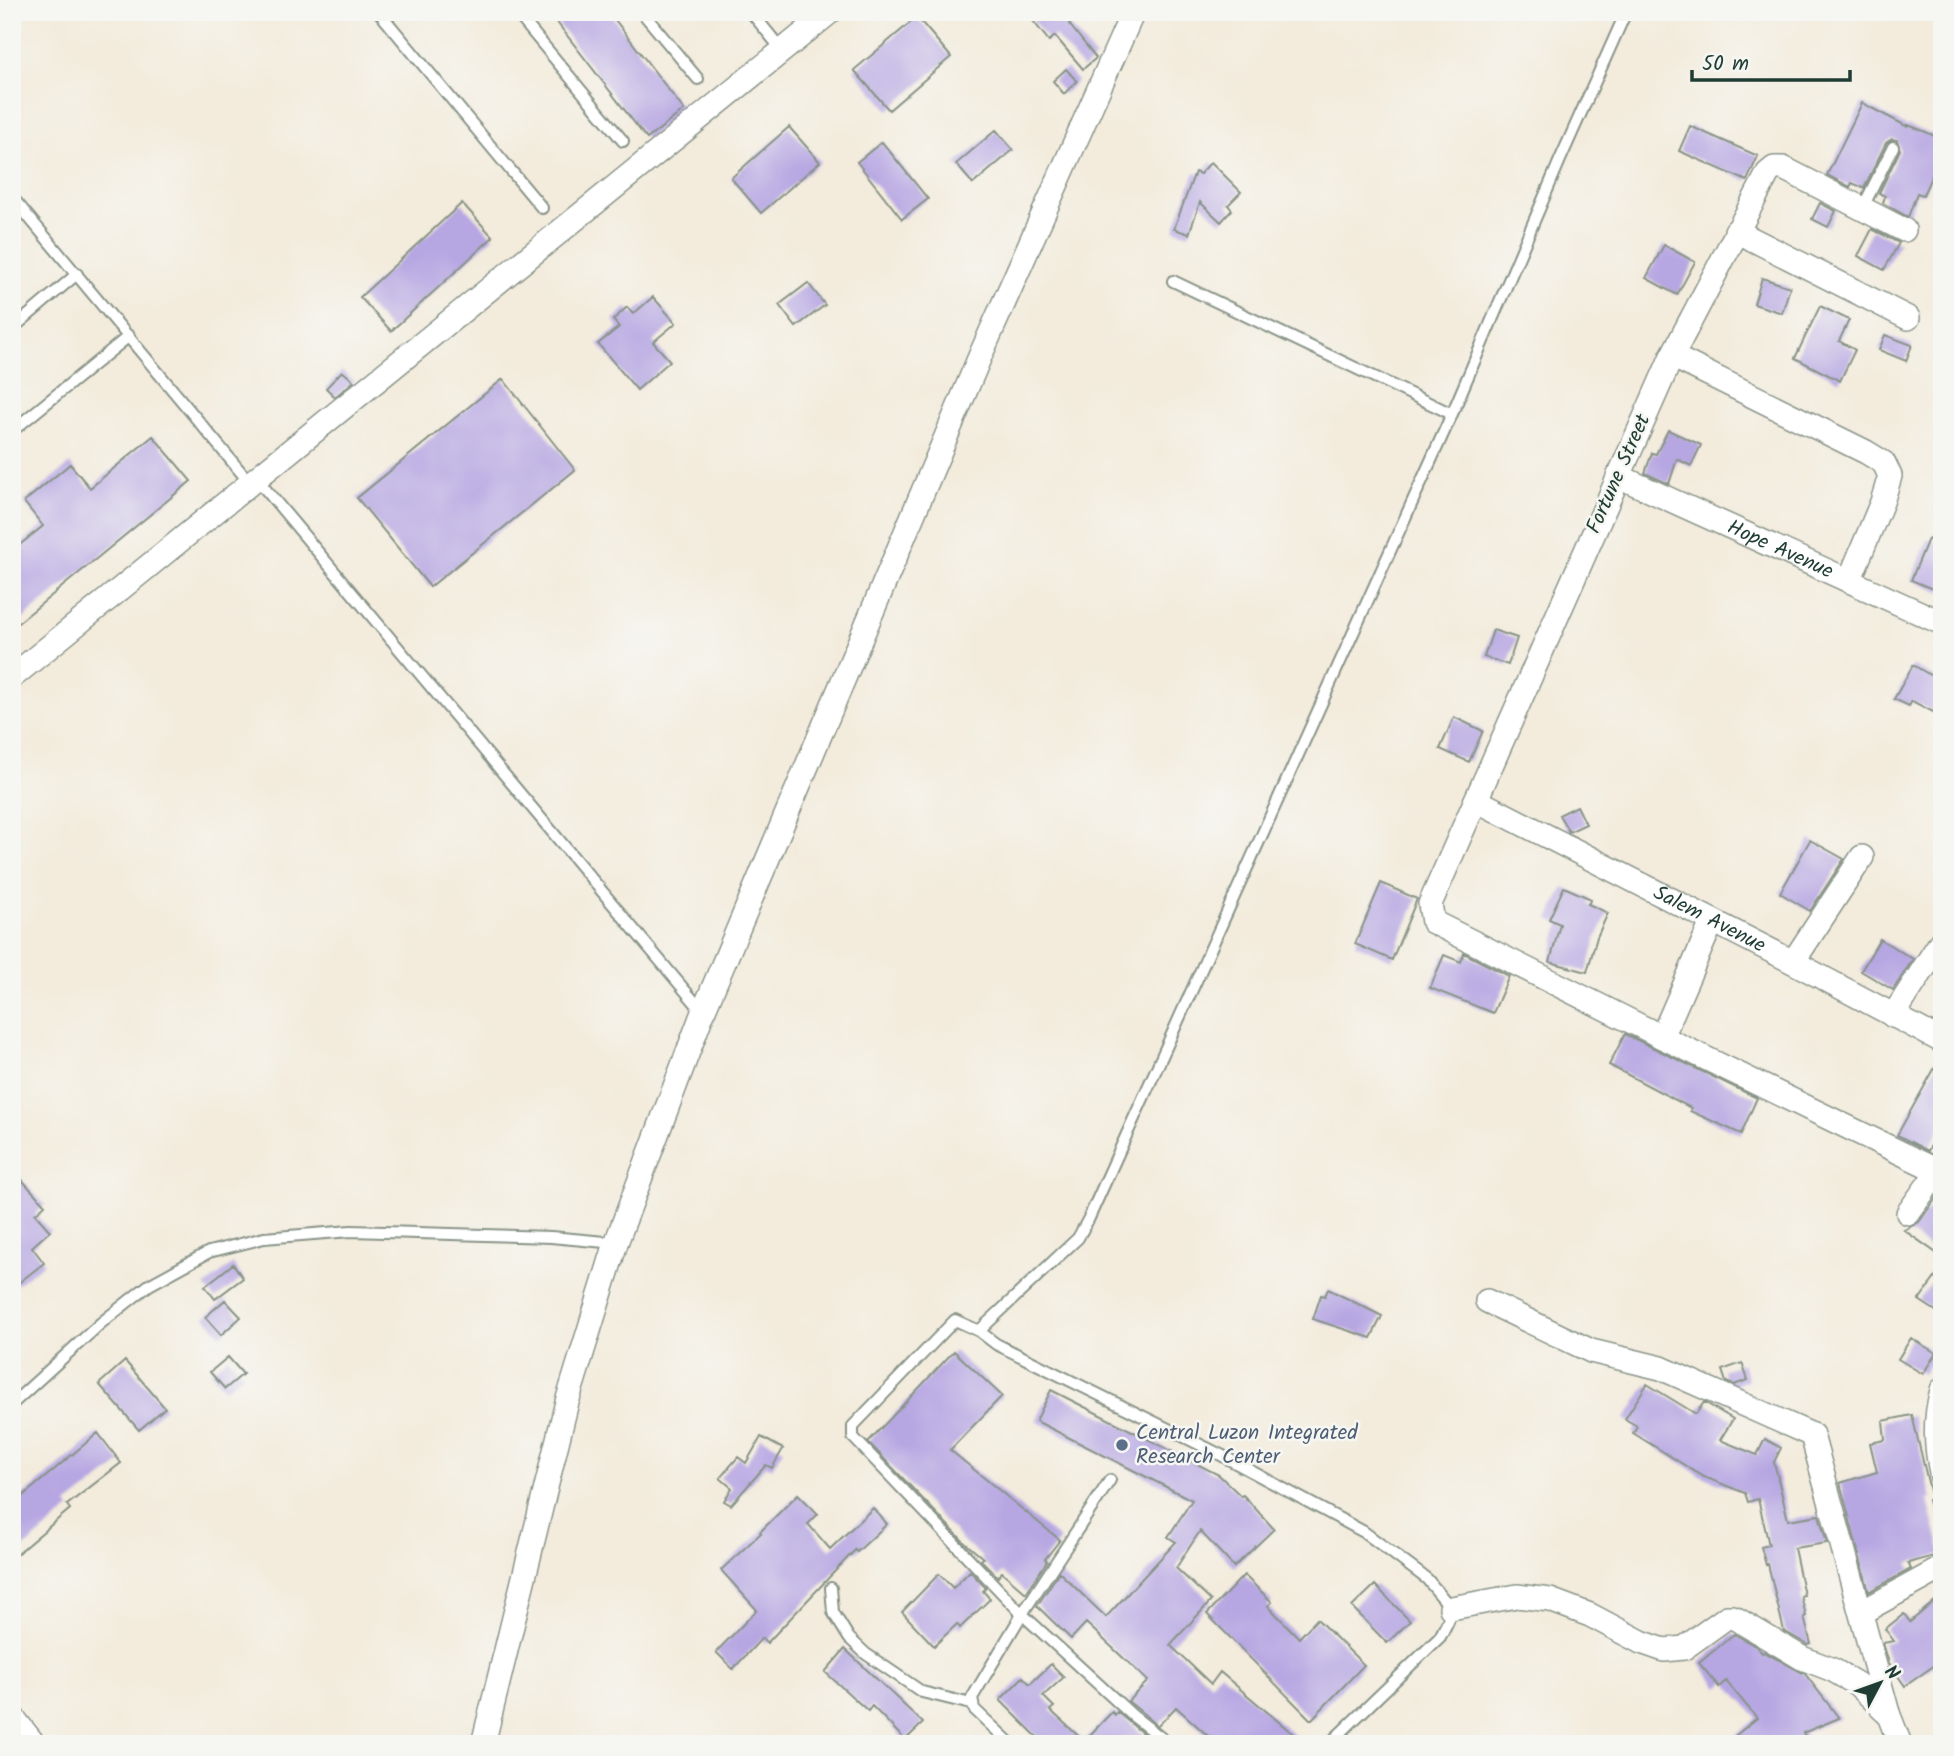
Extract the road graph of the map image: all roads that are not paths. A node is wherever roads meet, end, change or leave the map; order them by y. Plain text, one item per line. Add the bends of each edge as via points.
1 (379, 12) edge
2 (516, 12) edge
3 (642, 12) edge
4 (751, 12) edge
5 (830, 12) edge
6 (1133, 12) edge
7 (1626, 12) edge
8 (782, 50) junction
9 (698, 79) dead end
10 (623, 141) dead end
11 (1893, 147) dead end
12 (12, 197) edge
13 (542, 208) dead end
14 (1862, 209) junction
15 (1905, 230) dead end
16 (1736, 231) junction
17 (77, 274) junction
18 (1173, 281) dead end
19 (1908, 318) dead end
20 (12, 329) edge
21 (129, 336) junction
22 (1672, 356) junction
23 (1452, 414) junction
24 (12, 431) edge
25 (1618, 476) junction
26 (253, 480) junction
27 (1849, 581) junction
28 (1942, 622) edge
29 (12, 677) edge
30 (1476, 800) junction
31 (1863, 857) dead end
32 (1712, 922) junction
33 (1942, 940) edge
34 (1793, 962) junction
35 (703, 1012) junction
36 (1894, 1016) junction
37 (1661, 1037) junction
38 (1942, 1041) edge
39 (1940, 1167) edge
40 (1908, 1213) dead end
41 (616, 1243) junction
42 (1487, 1301) dead end
43 (979, 1331) junction
44 (1942, 1390) edge
45 (12, 1405) edge
46 (1942, 1477) edge
47 (1110, 1480) dead end
48 (1942, 1567) edge
49 (831, 1588) dead end
50 (1451, 1608) junction
51 (1862, 1612) junction
52 (1022, 1614) junction
53 (971, 1704) junction
54 (1888, 1713) junction
55 (12, 1716) edge
56 (34, 1744) edge
57 (483, 1744) edge
58 (1011, 1744) edge
59 (1169, 1744) edge
60 (1329, 1744) edge
61 (1900, 1744) edge

1 - 13 lane
2 - 10 lane
3 - 9 lane
4 - 8 lane
5 - 8 street
6 - 35 street via 981,354
7 - 23 lane
8 - 26 street
11 - 14 lane
12 - 17 lane
14 - 15 street, Fortune Street
14 - 16 street, Fortune Street via 1783,168 1774,169
16 - 19 street
16 - 22 street, Fortune Street
17 - 20 lane
17 - 21 lane
18 - 23 lane
21 - 24 lane
21 - 26 lane
22 - 25 street, Fortune Street
22 - 27 street via 1884,463 1890,476
23 - 43 lane via 1078,1238
25 - 27 street, Hope Avenue
25 - 30 street, Fortune Street
26 - 29 street
26 - 35 lane
27 - 28 street, Hope Avenue
30 - 32 street, Salem Avenue
30 - 37 street, Fortune Street via 1430,904 1433,922
31 - 34 street
32 - 34 street, Salem Avenue
32 - 37 street
33 - 36 street
34 - 36 street, Salem Avenue
35 - 41 street
36 - 38 street, Salem Avenue
37 - 39 street
39 - 40 street
41 - 45 lane via 351,1231 264,1238 209,1252 149,1285
41 - 57 street via 567,1402
42 - 51 street via 1591,1351 1670,1371 1812,1435
43 - 50 lane via 996,1344 1221,1455 1364,1532 1427,1579
43 - 52 lane via 955,1320 852,1431
44 - 46 street via 1935,1427
47 - 52 lane
48 - 51 street
49 - 53 lane via 833,1612 866,1654 922,1692
50 - 54 street via 1517,1597 1550,1600 1664,1650 1684,1648 1733,1617 1857,1684
50 - 60 lane via 1440,1637
51 - 54 street
52 - 53 lane
52 - 59 lane
53 - 58 lane
54 - 61 street
55 - 56 street

